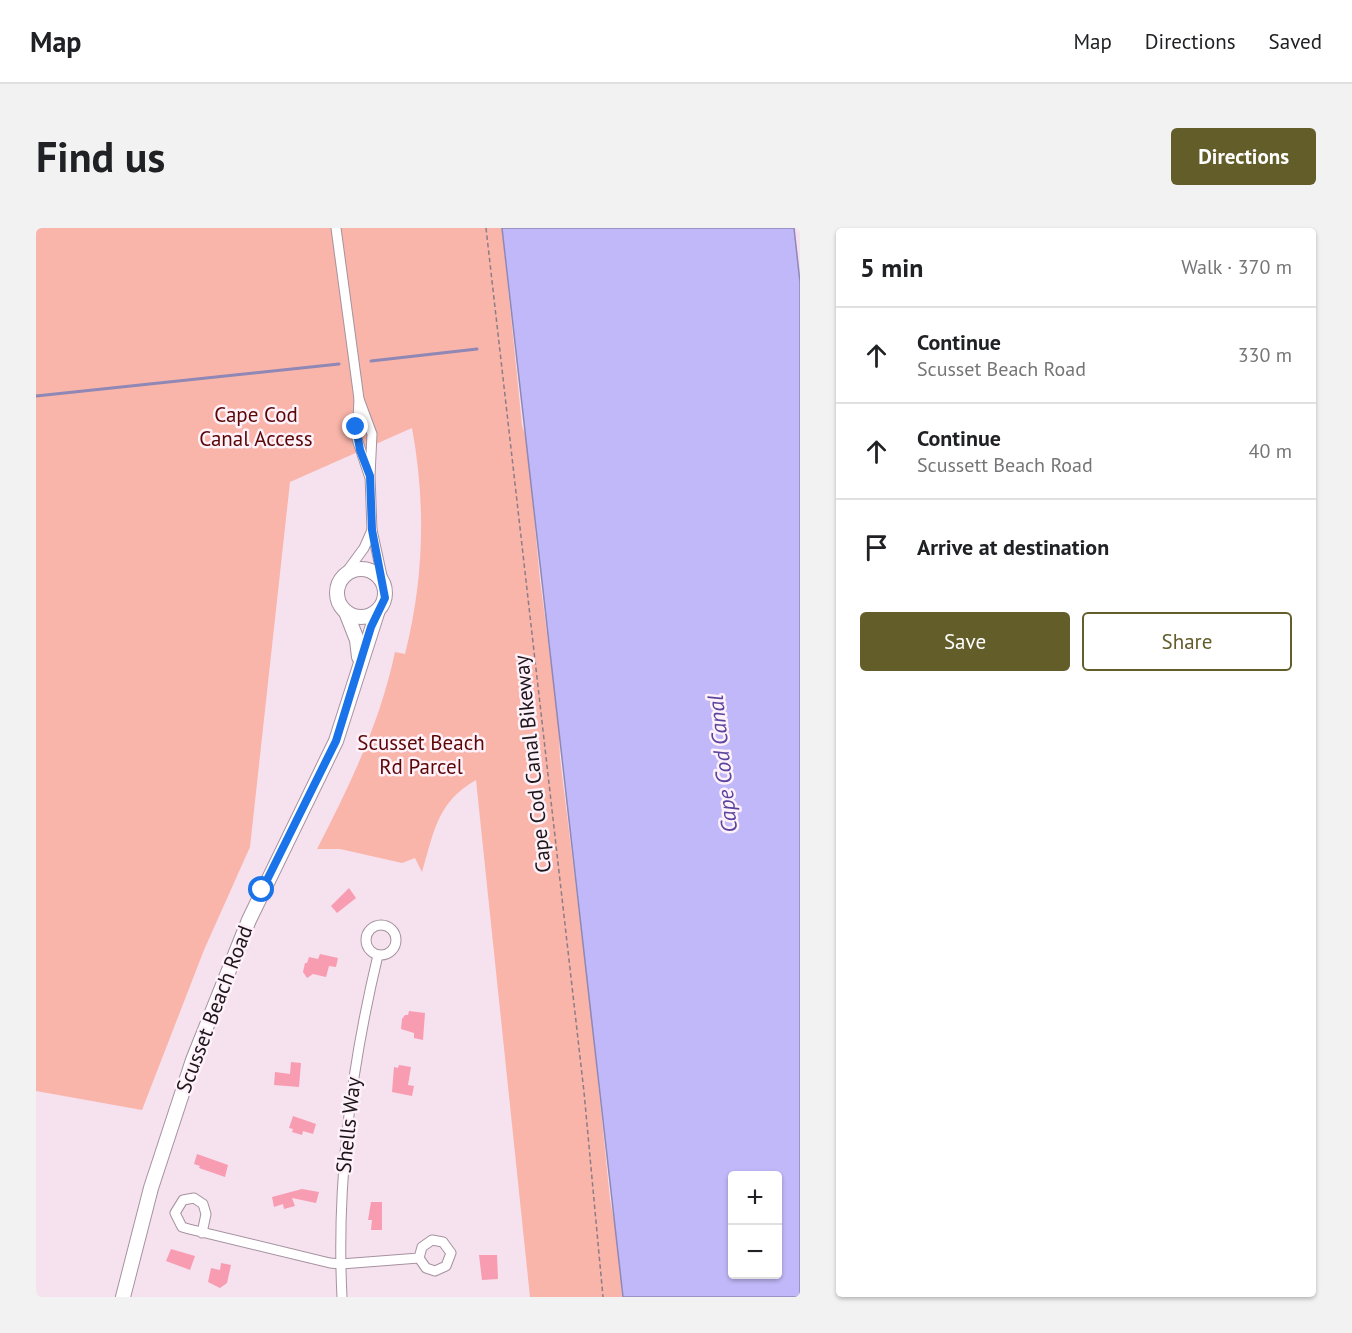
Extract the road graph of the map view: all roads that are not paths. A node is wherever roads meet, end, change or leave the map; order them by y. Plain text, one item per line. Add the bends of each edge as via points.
1 (336, 228) edge
2 (359, 399) junction
3 (370, 476) junction
4 (372, 530) junction
5 (345, 574) junction
6 (384, 585) junction
7 (378, 610) junction
8 (346, 612) junction
9 (359, 665) junction
10 (378, 955) dead end
11 (202, 1233) dead end
12 (419, 1258) dead end
13 (341, 1264) junction
14 (123, 1297) edge
15 (342, 1297) edge

1 - 2 street
2 - 3 street via 357,439
2 - 3 street via 372,434
3 - 4 street, Scusset Beach Road
4 - 5 street, Scusset Beach Road
4 - 6 street, Scusset Beach Road
5 - 6 main road via 367,569
5 - 8 main road, Scusset Beach Road via 336,593
6 - 7 main road, Scusset Beach Road via 385,598
7 - 8 main road via 366,617
7 - 9 main road, Scusset Beach Road
8 - 9 main road, Scusset Beach Road via 357,640
9 - 14 main road, Scusset Beach Road via 336,741 252,912 203,1032 151,1188
10 - 13 street, Shells Way via 351,1082
11 - 13 street
12 - 13 street
13 - 15 street, Shells Way

